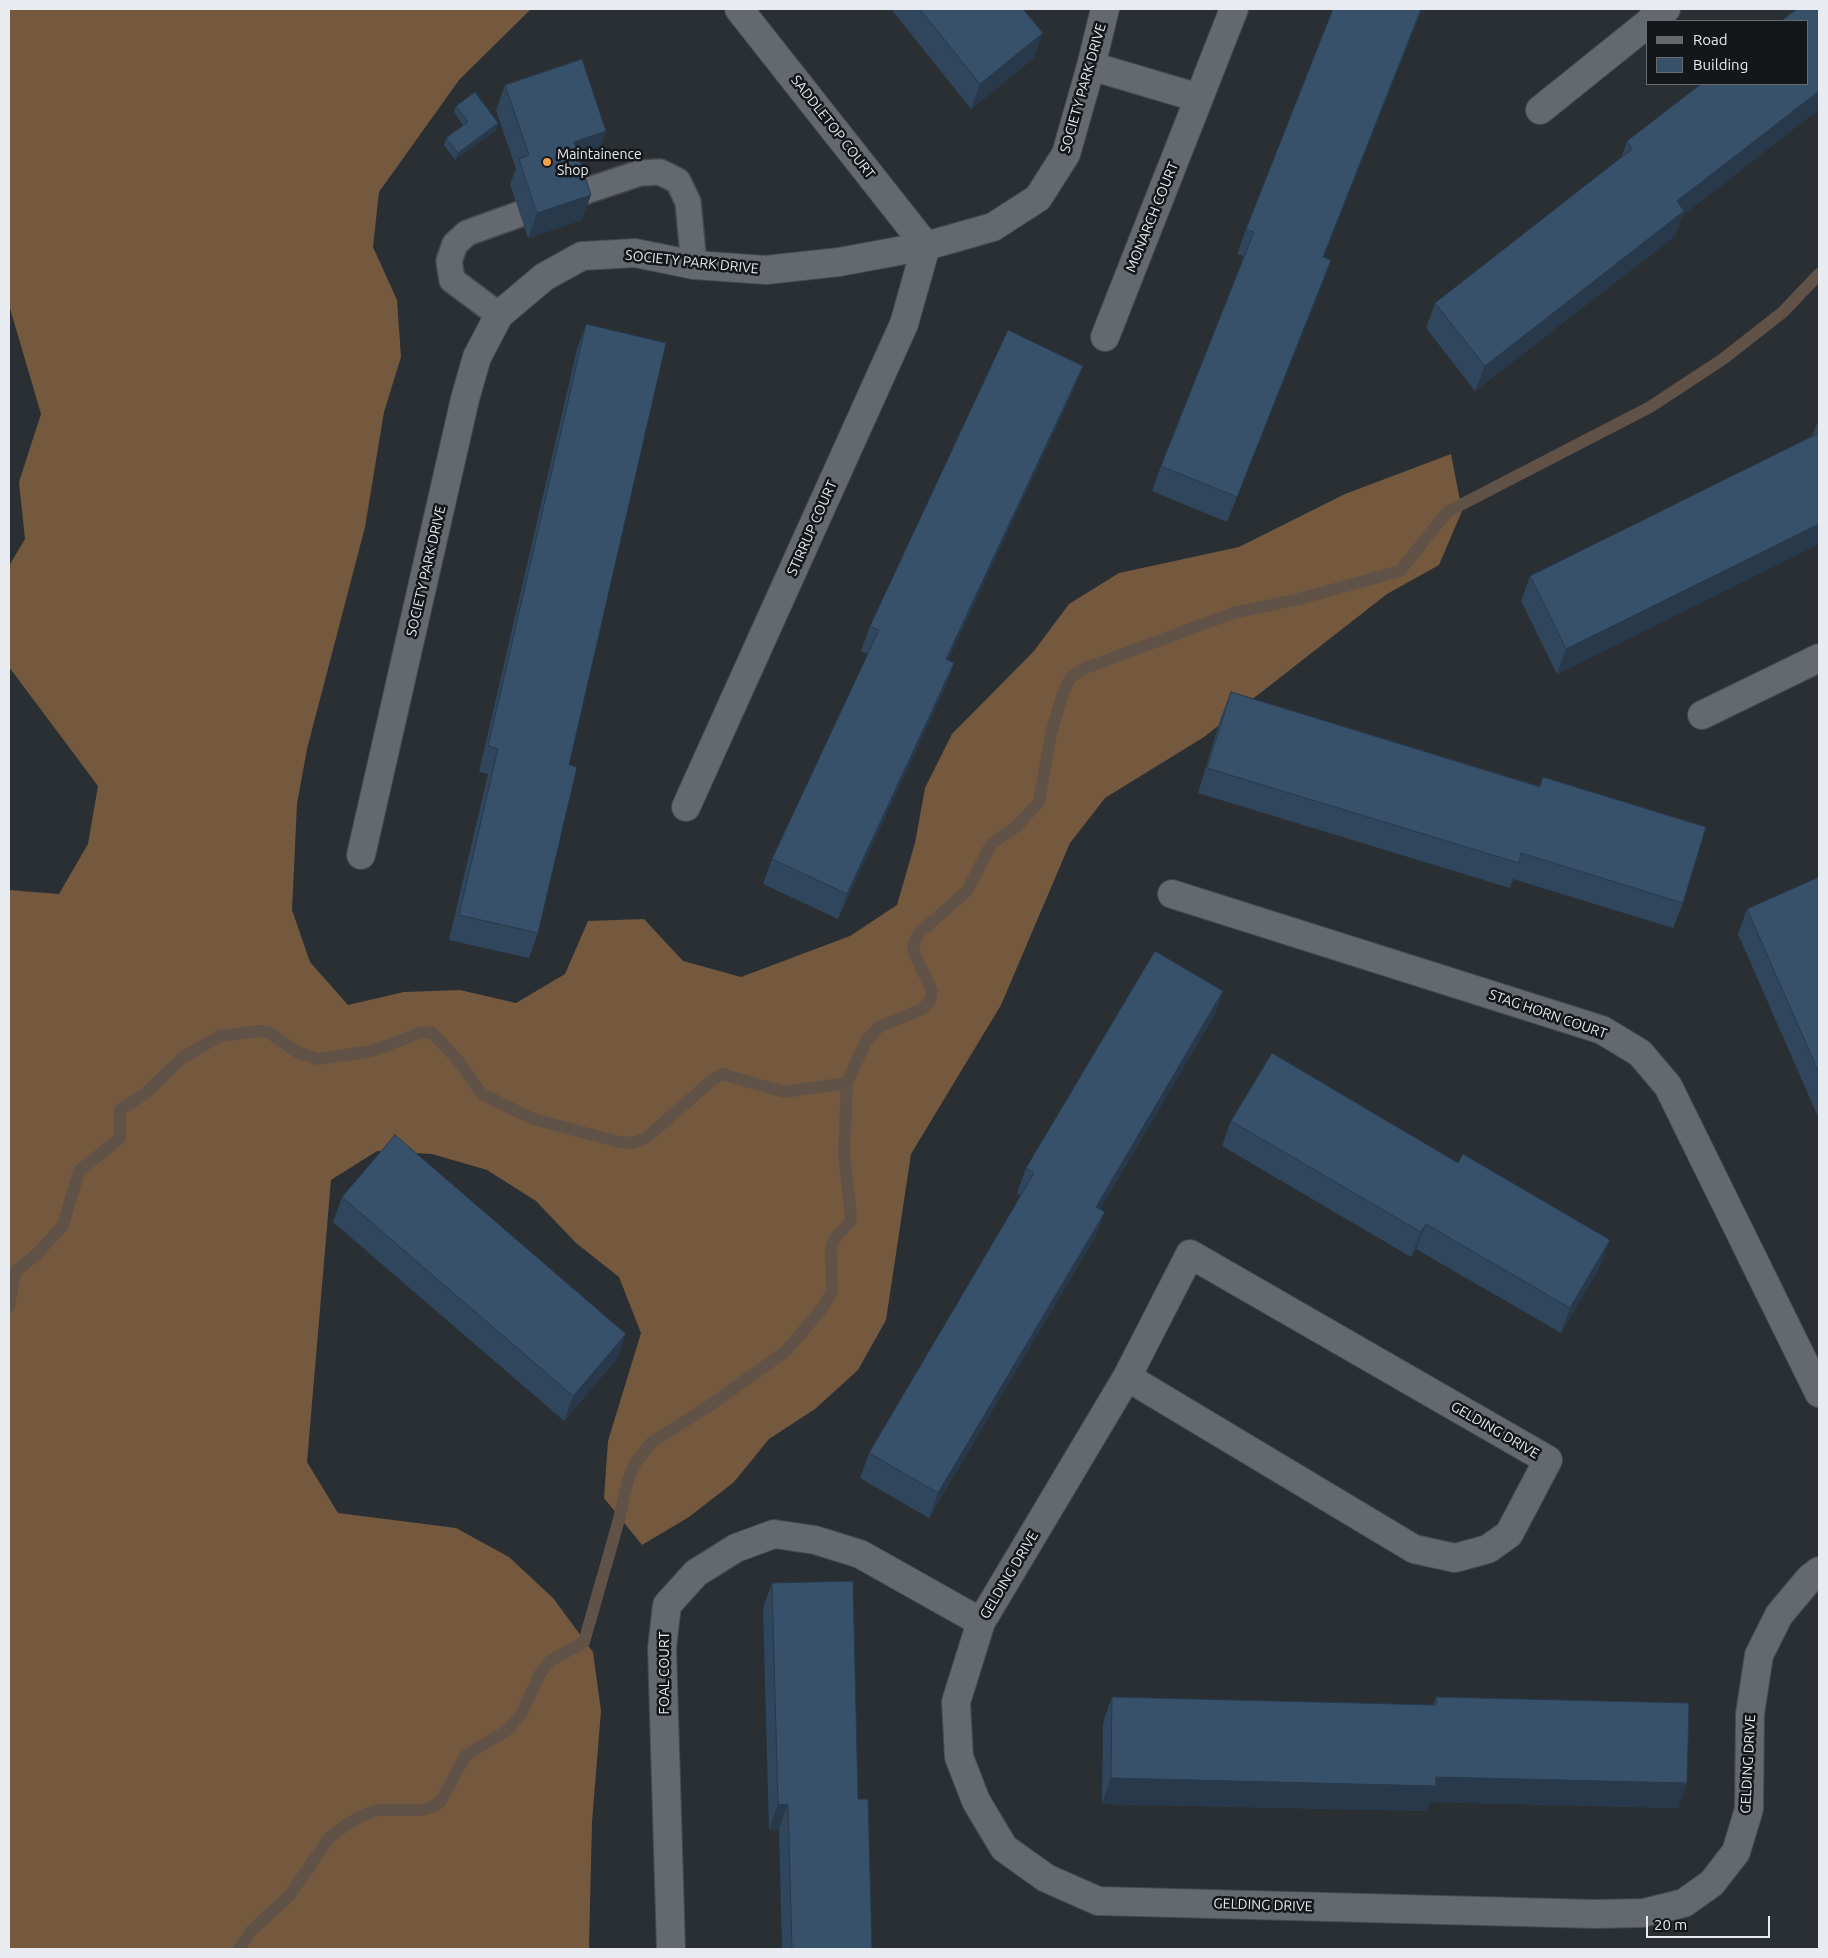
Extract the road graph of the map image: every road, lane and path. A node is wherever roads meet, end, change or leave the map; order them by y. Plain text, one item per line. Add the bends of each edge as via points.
1 (739, 9) edge
2 (1105, 9) edge
3 (1234, 9) edge
4 (1666, 9) edge
5 (1651, 20) edge
6 (1646, 25) edge
7 (1091, 66) junction
8 (1199, 98) junction
9 (1540, 110) dead end
10 (574, 195) edge
11 (520, 214) dead end
12 (926, 246) junction
13 (694, 265) junction
14 (499, 315) junction
15 (1105, 337) dead end
16 (1819, 658) edge
17 (1702, 715) dead end
18 (686, 807) dead end
19 (361, 855) dead end
20 (1172, 894) dead end
21 (1127, 1378) junction
22 (1819, 1393) edge
23 (1819, 1571) edge
24 (981, 1622) junction
25 (671, 1949) edge

1 - 12 street, SADDLETOP COURT
2 - 7 street, SOCIETY PARK DRIVE
3 - 8 street, MONARCH COURT
4 - 5 street
6 - 9 street
7 - 8 street
7 - 12 street, SOCIETY PARK DRIVE via 1066,154 1038,198 993,227
8 - 15 street, MONARCH COURT
10 - 13 lane via 640,173 660,172 678,181 688,202
11 - 14 lane via 467,233 455,244 449,261 452,280
12 - 13 street, SOCIETY PARK DRIVE via 839,262 766,270
12 - 18 street, STIRRUP COURT via 904,324
13 - 14 street, SOCIETY PARK DRIVE via 635,253 582,256 544,277
14 - 19 street, SOCIETY PARK DRIVE via 477,357 465,399
16 - 17 street
20 - 22 street, STAG HORN COURT via 1602,1030 1640,1052 1668,1086
21 - 21 street, GELDING DRIVE via 1414,1549 1456,1558 1488,1549 1508,1534 1548,1460 1190,1254
21 - 24 street, GELDING DRIVE
23 - 24 street, GELDING DRIVE via 1779,1615 1759,1655 1750,1714 1749,1809 1736,1852 1712,1883 1684,1903 1643,1913 1098,1901 1046,1878 1004,1848 976,1801 959,1757 956,1702
24 - 25 street, FOAL COURT via 860,1554 816,1540 774,1534 736,1548 696,1573 667,1605 662,1648

